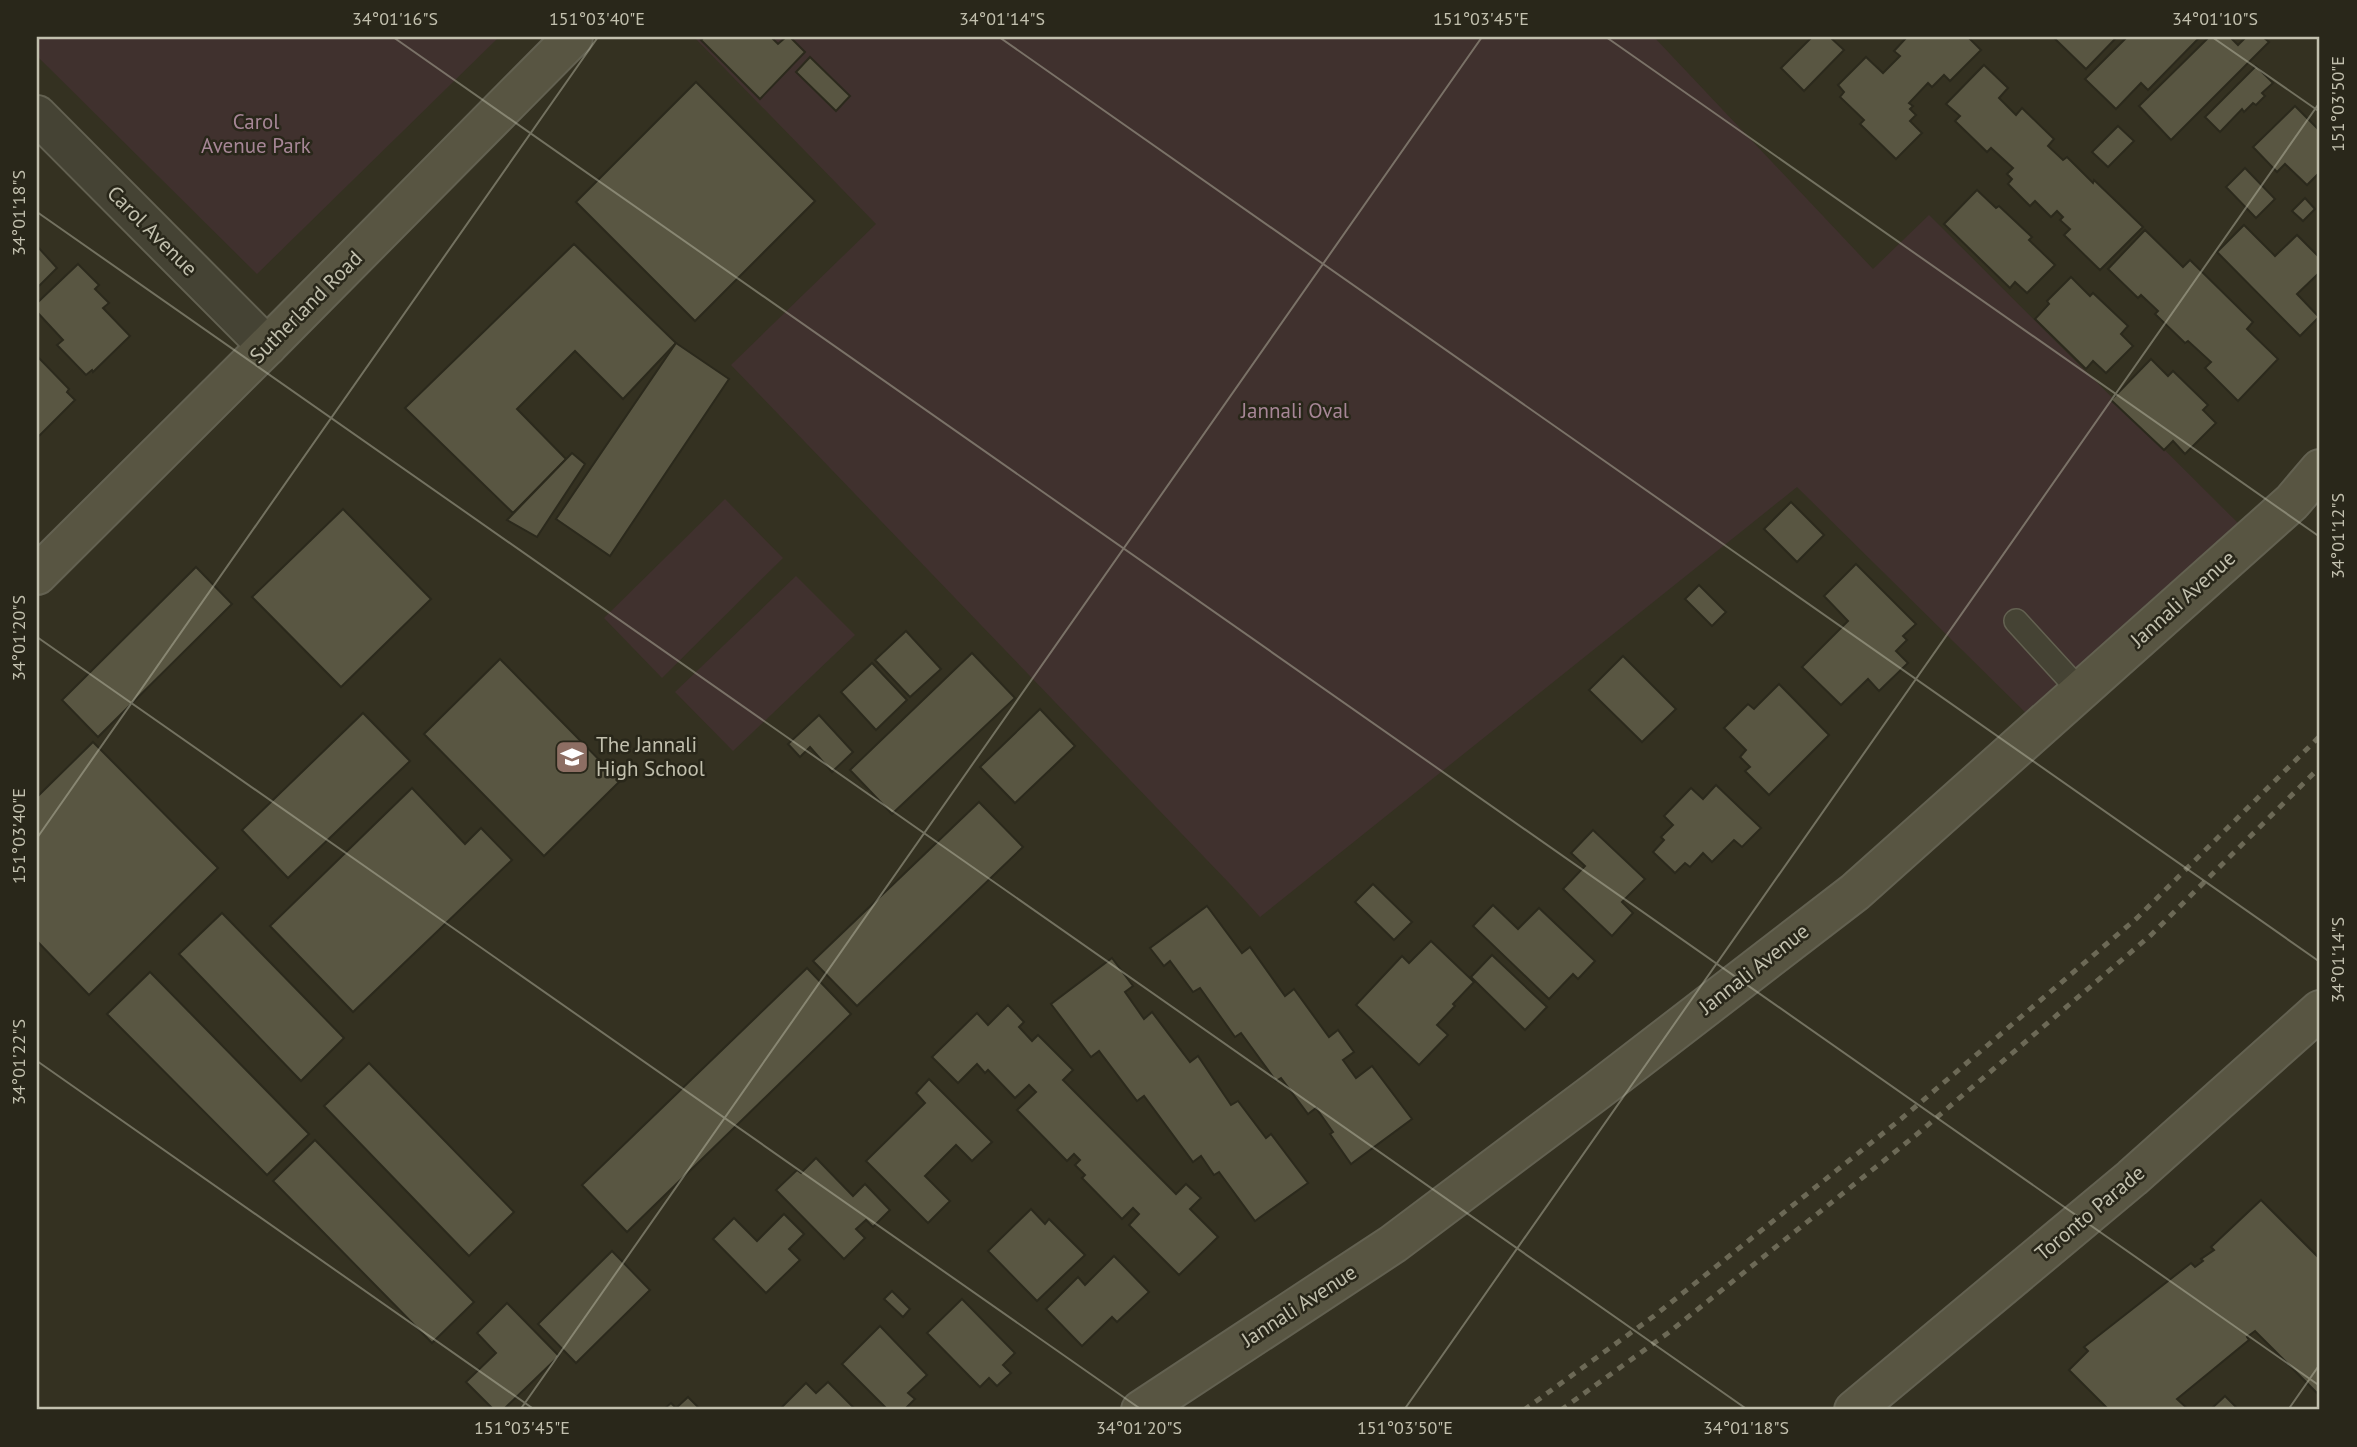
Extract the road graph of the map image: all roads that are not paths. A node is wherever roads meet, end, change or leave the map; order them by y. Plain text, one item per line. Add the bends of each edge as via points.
1 (573, 37) edge
2 (37, 116) edge
3 (267, 346) junction
4 (2320, 469) edge
5 (37, 575) edge
6 (2016, 621) dead end
7 (2080, 691) junction
8 (2320, 1010) edge
9 (1141, 1410) edge
10 (1854, 1410) edge

1 - 3 street, Sutherland Road
2 - 3 street, Carol Avenue
3 - 5 street, Sutherland Road
4 - 7 street, Jannali Avenue via 2292,502
6 - 7 lane
7 - 9 street, Jannali Avenue via 1855,892 1598,1090 1393,1244
8 - 10 street, Toronto Parade via 2132,1178

